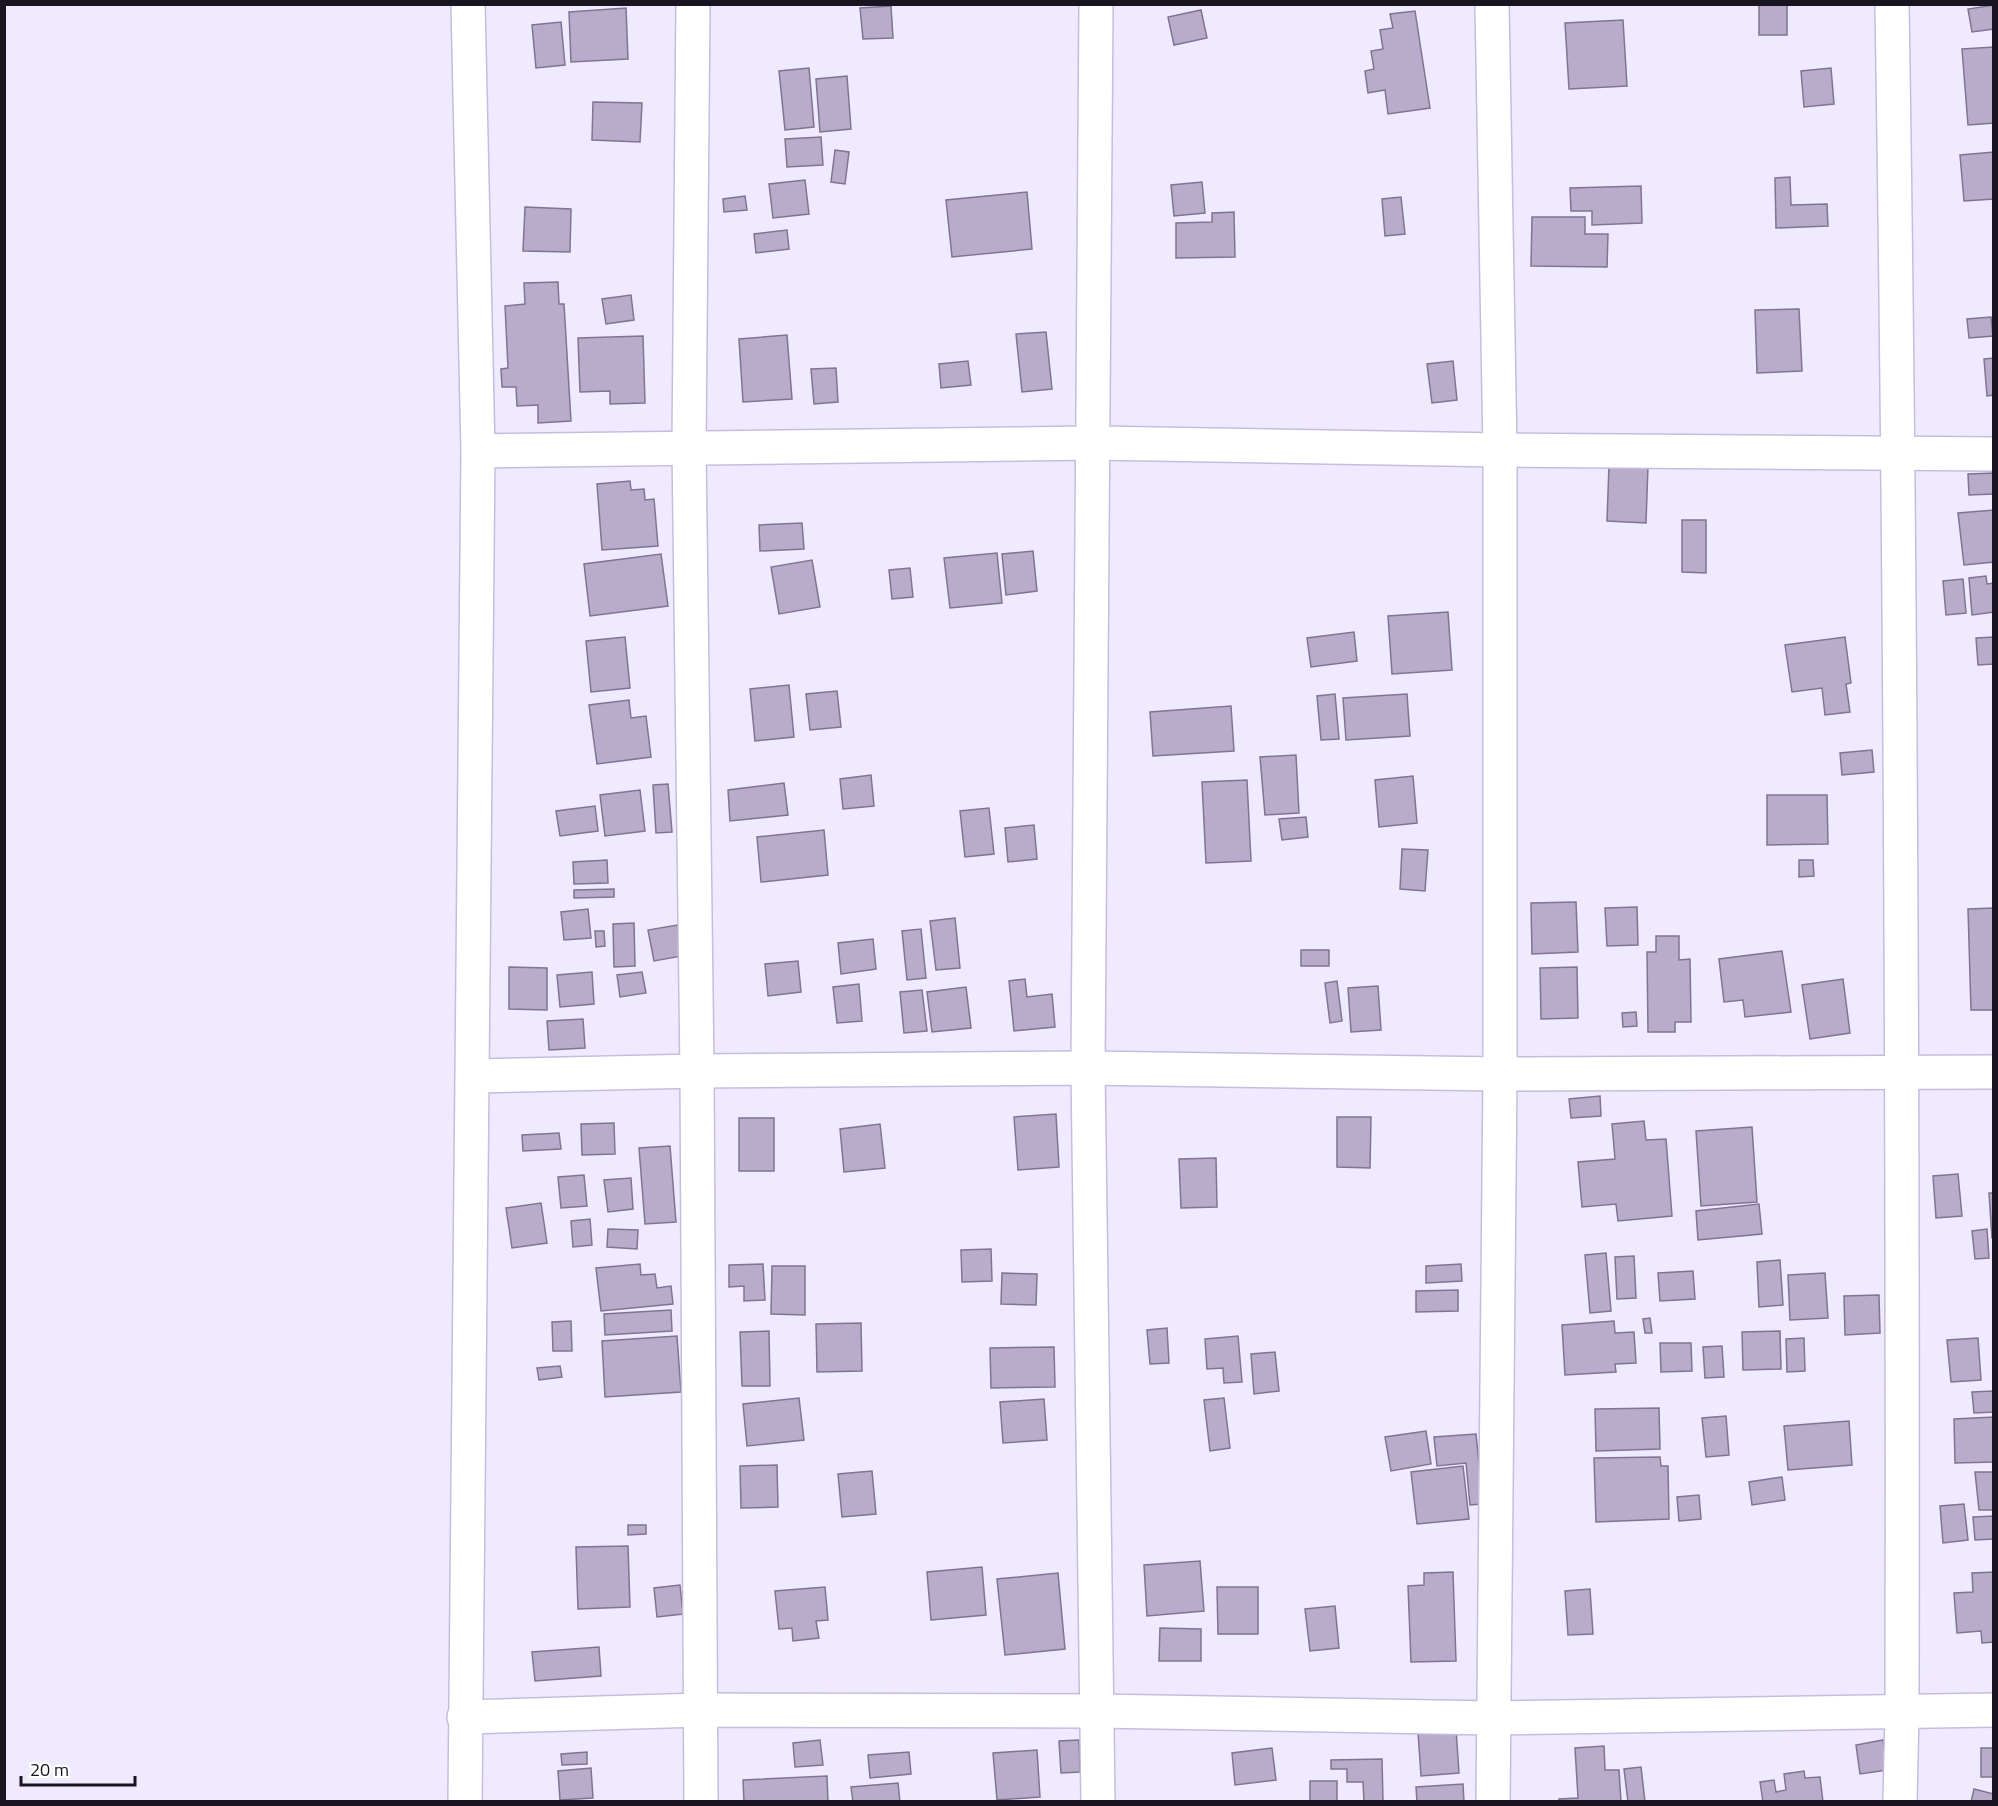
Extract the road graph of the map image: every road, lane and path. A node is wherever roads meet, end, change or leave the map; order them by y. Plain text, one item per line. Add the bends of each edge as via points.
1 (468, 4) edge
2 (693, 4) edge
3 (1096, 4) edge
4 (1492, 4) edge
5 (1892, 4) edge
6 (1094, 443) junction
7 (689, 446) junction
8 (1500, 450) junction
9 (478, 451) junction
10 (1899, 453) junction
11 (1994, 454) edge
12 (1088, 1068) junction
13 (697, 1071) junction
14 (1994, 1072) edge
15 (1903, 1073) junction
16 (1500, 1074) junction
17 (473, 1076) junction
18 (700, 1710) junction
19 (1994, 1710) edge
20 (1098, 1711) junction
21 (1902, 1713) junction
22 (464, 1717) junction
23 (1492, 1718) junction
24 (465, 1802) edge
25 (701, 1802) edge
26 (1098, 1802) edge
27 (1492, 1802) edge
28 (1900, 1802) edge

1 - 9 street
2 - 7 street
3 - 6 street
4 - 8 street
5 - 10 street
6 - 7 street
6 - 8 street
6 - 12 street
7 - 9 street
7 - 13 street
8 - 10 street
8 - 16 street
9 - 17 street
10 - 11 street
10 - 15 street
12 - 13 street
12 - 16 street
12 - 20 street
13 - 17 street
13 - 18 street
14 - 15 street
15 - 16 street
15 - 21 street
16 - 23 street
17 - 22 street
18 - 20 street
18 - 22 street
18 - 25 street
19 - 21 street
20 - 23 street
20 - 26 street
21 - 23 street
21 - 28 street
22 - 24 street
23 - 27 street

